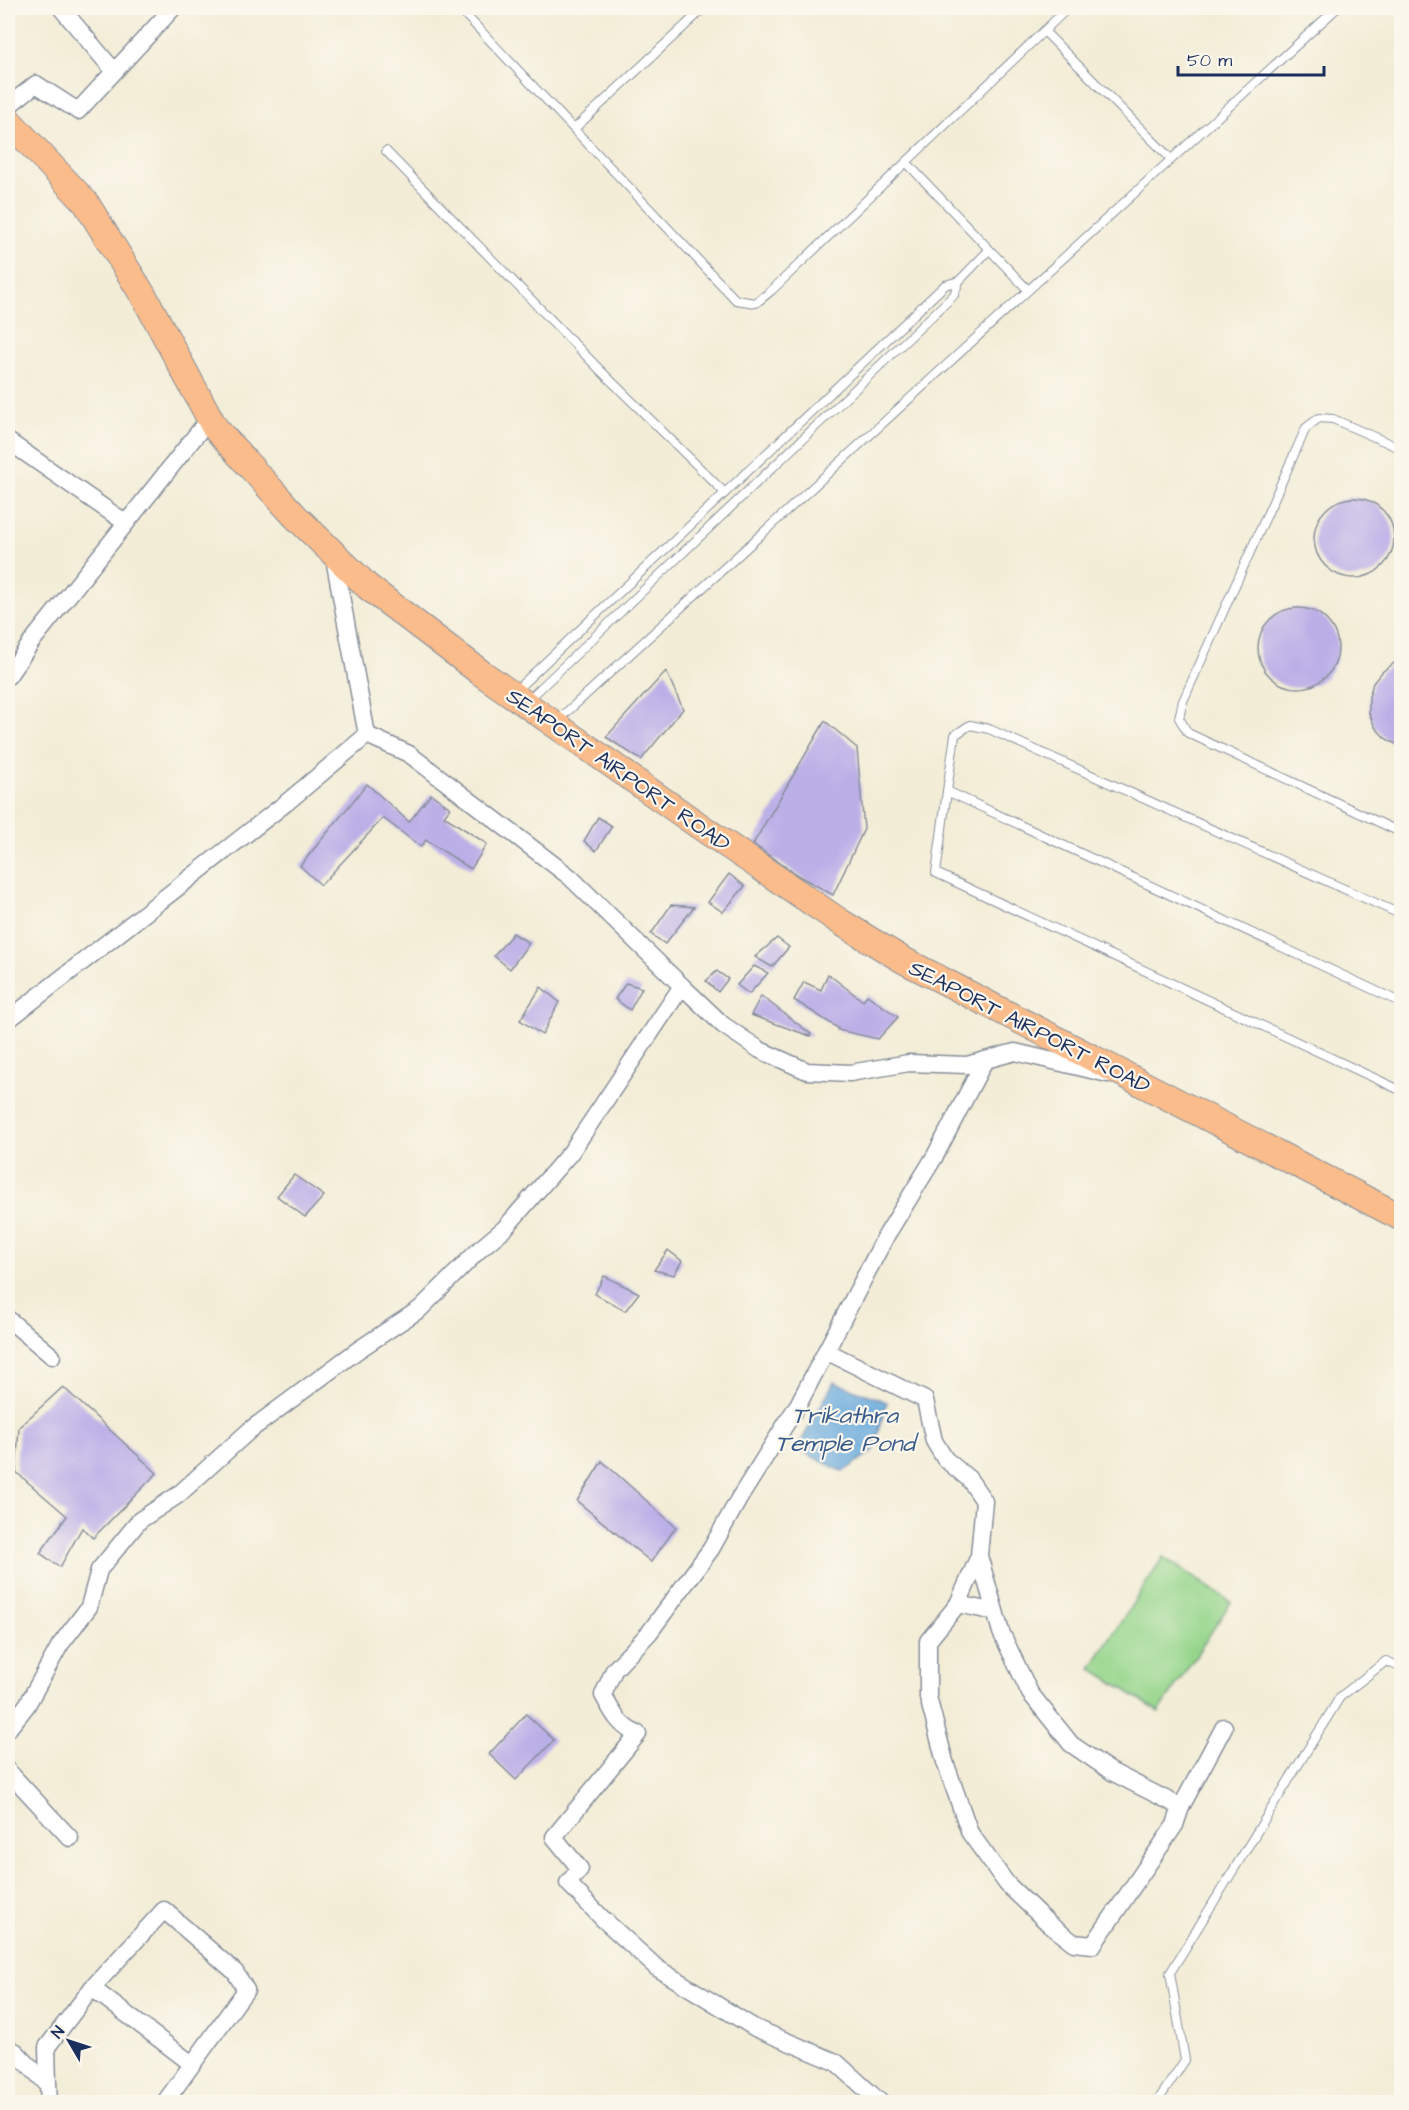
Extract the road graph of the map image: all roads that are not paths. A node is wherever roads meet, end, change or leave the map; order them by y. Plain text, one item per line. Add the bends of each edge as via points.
1 (173, 8) edge
2 (459, 8) edge
3 (704, 8) edge
4 (1068, 8) edge
5 (1337, 8) edge
6 (69, 10) edge
7 (1044, 31) junction
8 (114, 71) junction
9 (8, 106) edge
10 (8, 120) edge
11 (574, 129) junction
12 (386, 151) dead end
13 (1171, 159) junction
14 (906, 162) junction
15 (989, 250) junction
16 (959, 280) junction
17 (1029, 290) junction
18 (211, 421) junction
19 (8, 441) edge
20 (1401, 449) edge
21 (725, 493) junction
22 (705, 512) junction
23 (715, 522) junction
24 (126, 523) junction
25 (332, 552) junction
26 (8, 676) edge
27 (518, 699) junction
28 (554, 724) junction
29 (367, 735) junction
30 (947, 791) junction
31 (1401, 833) edge
32 (1401, 915) edge
33 (682, 986) junction
34 (1401, 1003) edge
35 (8, 1020) edge
36 (985, 1060) junction
37 (1140, 1082) junction
38 (1401, 1091) edge
39 (1401, 1218) edge
40 (8, 1319) edge
41 (826, 1351) junction
42 (52, 1356) dead end
43 (979, 1556) junction
44 (958, 1604) junction
45 (995, 1612) junction
46 (1401, 1668) edge
47 (1224, 1727) dead end
48 (8, 1729) edge
49 (8, 1771) edge
50 (1181, 1807) junction
51 (70, 1838) dead end
52 (92, 1988) junction
53 (8, 2048) edge
54 (192, 2064) junction
55 (48, 2085) junction
56 (49, 2103) edge
57 (165, 2103) edge
58 (880, 2103) edge
59 (1157, 2103) edge

1 - 8 street
2 - 11 lane
3 - 11 lane
4 - 7 lane
5 - 13 lane
6 - 8 street
7 - 13 lane
7 - 14 lane
8 - 9 street via 78,111 36,84
10 - 18 main road, SEAPORT AIRPORT ROAD via 86,203 146,300
11 - 14 lane via 736,300 756,303
12 - 21 lane
13 - 17 lane
14 - 15 lane
15 - 16 lane
15 - 17 lane
16 - 21 lane via 945,285
16 - 23 lane via 954,295
17 - 28 lane
18 - 24 street
18 - 25 main road, SEAPORT AIRPORT ROAD
19 - 24 street
20 - 31 lane via 1333,419 1319,418 1306,428 1183,701 1179,718 1188,733
21 - 22 lane
22 - 23 lane
22 - 27 lane
23 - 27 lane
24 - 26 street
25 - 27 main road, SEAPORT AIRPORT ROAD via 368,587
25 - 29 street
27 - 28 main road, SEAPORT AIRPORT ROAD
28 - 37 main road, SEAPORT AIRPORT ROAD via 842,923 903,960
29 - 33 street via 409,754 570,877
29 - 35 street
30 - 32 lane via 955,735 970,724 989,729
30 - 34 lane
30 - 38 lane via 936,873
33 - 36 street via 723,1025 760,1050 807,1071 850,1073 909,1063 967,1065
33 - 48 street via 571,1152 505,1228 420,1309 250,1430 178,1495 140,1520 99,1570 89,1607 60,1645 27,1705
36 - 37 street via 1015,1052
36 - 41 street
37 - 39 main road, SEAPORT AIRPORT ROAD
40 - 42 street
41 - 43 street via 925,1400 934,1441 984,1501
41 - 58 street via 711,1549 649,1633 614,1670 603,1695 618,1720 638,1734 554,1838 580,1869 568,1883 657,1968 755,2028 836,2062
43 - 44 street
43 - 45 street
44 - 45 street
44 - 50 street via 928,1641 928,1697 945,1762 970,1833 1007,1884 1050,1925 1074,1943 1093,1945 1175,1825
45 - 50 street via 1000,1632 1030,1694 1071,1744 1112,1772
46 - 59 lane via 1386,1661 1340,1697 1170,1973 1185,2060
47 - 50 street
49 - 51 street
52 - 54 street
52 - 54 street via 164,1910 235,1972 246,1990
52 - 55 street via 47,2047
53 - 55 street
54 - 57 street
55 - 56 street

